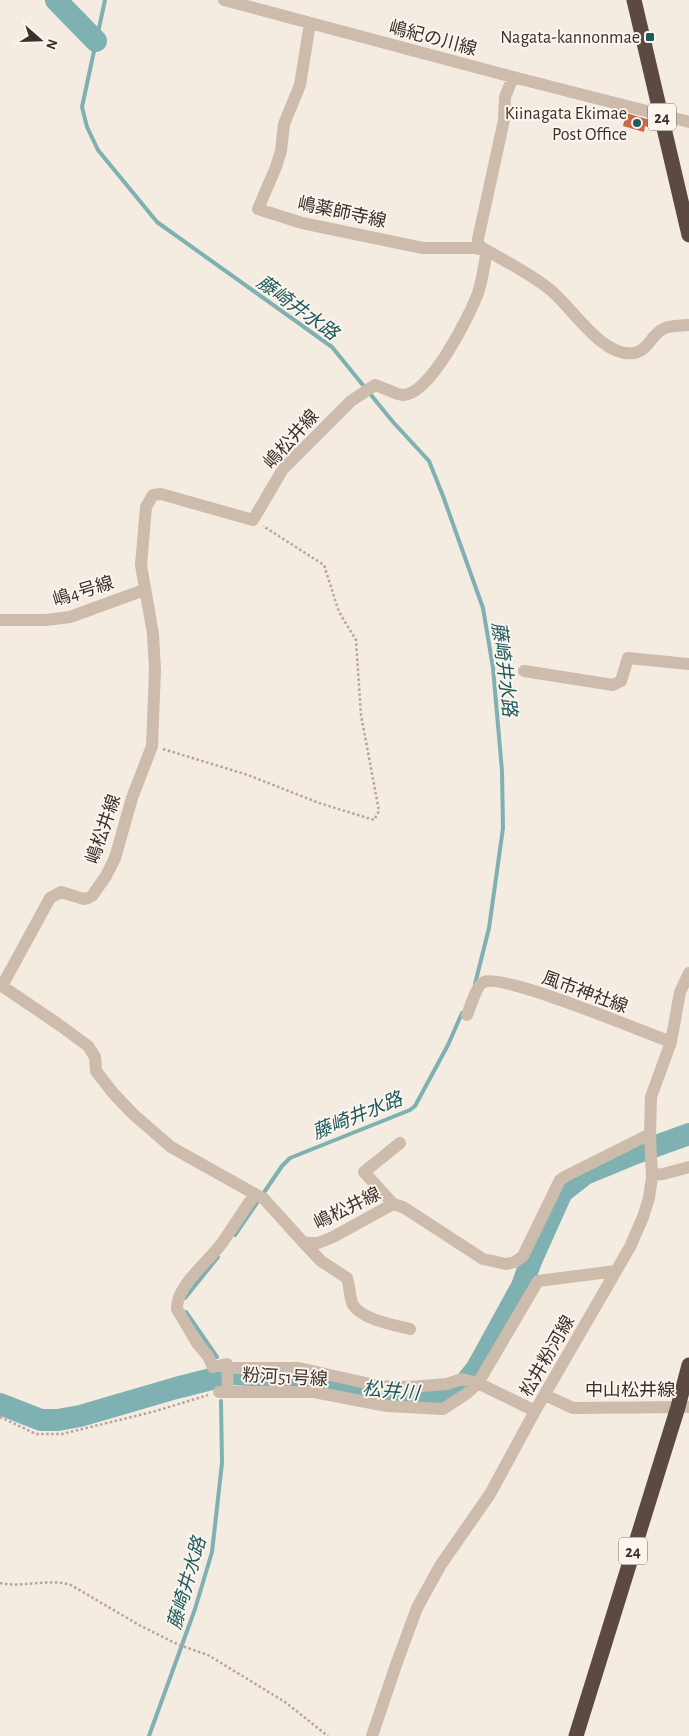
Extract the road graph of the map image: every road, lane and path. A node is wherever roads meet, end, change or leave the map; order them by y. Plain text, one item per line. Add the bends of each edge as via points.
1 (224, 0) edge
2 (634, 0) edge
3 (310, 23) junction
4 (513, 77) junction
5 (661, 115) junction
6 (689, 122) edge
7 (689, 234) edge
8 (486, 250) junction
9 (689, 325) edge
10 (253, 520) junction
11 (144, 590) junction
12 (0, 620) edge
13 (689, 664) edge
14 (524, 670) dead end
15 (152, 746) junction
16 (689, 973) edge
17 (1, 986) edge
18 (467, 1015) dead end
19 (671, 1042) junction
20 (650, 1137) junction
21 (400, 1142) dead end
22 (689, 1167) edge
23 (652, 1172) junction
24 (259, 1196) junction
25 (392, 1204) junction
26 (303, 1242) junction
27 (616, 1271) junction
28 (410, 1329) dead end
29 (689, 1365) edge
30 (227, 1366) junction
31 (477, 1383) junction
32 (225, 1392) junction
33 (545, 1394) junction
34 (684, 1407) edge
35 (535, 1411) junction
36 (0, 1417) edge
37 (0, 1583) edge
38 (328, 1736) edge
39 (372, 1736) edge
40 (576, 1736) edge

1 - 3 street, 嶋紀の川線
2 - 5 highway, 24
3 - 4 street, 嶋紀の川線
3 - 8 street, 嶋薬師寺線 via 300,85 284,124 276,167 258,210 302,223 423,248
4 - 5 street, 嶋紀の川線
4 - 8 street, 嶋松井線 via 505,97 504,120 478,238 478,245
5 - 6 street, 嶋紀の川線
5 - 7 highway, 24
8 - 9 street, 嶋薬師寺線 via 549,288 608,347 634,353 644,349 662,329
8 - 10 street, 嶋松井線 via 478,292 437,370 422,385 404,395 375,385 367,389 326,424 283,469
10 - 11 street, 嶋松井線 via 161,494 153,495 146,507 142,540
10 - 15 path via 324,565 338,612 356,640 361,716 378,811 374,820 248,775
11 - 12 street, 嶋4号線 via 70,617
11 - 15 street, 嶋松井線 via 153,634 155,670
13 - 14 street via 628,658 621,681 613,685
15 - 17 street, 嶋松井線 via 106,876 88,898 61,892 50,898
16 - 19 street, 松井粉河線 via 680,992
17 - 24 street, 嶋松井線 via 88,1046 95,1057 96,1071 113,1093 171,1147
18 - 19 street, 風市神社線 via 480,984 486,981 504,983 547,994
19 - 20 street, 松井粉河線 via 651,1097
20 - 23 street, 松井粉河線
20 - 25 street, 嶋松井線 via 560,1180 523,1256 515,1262 498,1264 483,1259 403,1207
21 - 25 street via 364,1172
22 - 23 street via 663,1174
23 - 27 street, 松井粉河線 via 643,1217
24 - 26 street, 嶋松井線
24 - 30 street, 粉河51号線 via 184,1287 177,1302 177,1309 212,1367
25 - 26 street, 嶋松井線 via 333,1237 318,1243
26 - 28 street via 321,1261 347,1278 353,1305 363,1314
27 - 31 street via 538,1281
27 - 33 street, 松井粉河線
29 - 34 highway, 24
30 - 31 street via 299,1368 379,1386 447,1384 462,1379
30 - 32 street, 粉河51号線
31 - 32 street, 粉河51号線 via 443,1408 387,1406 314,1392
31 - 35 street
32 - 36 path via 62,1434 36,1434
33 - 34 street, 中山松井線 via 573,1408
33 - 35 street, 松井粉河線
34 - 40 highway, 24
35 - 39 street, 松井粉河線 via 490,1494 440,1566 417,1608
37 - 38 path via 71,1585 139,1625 208,1655 286,1702

